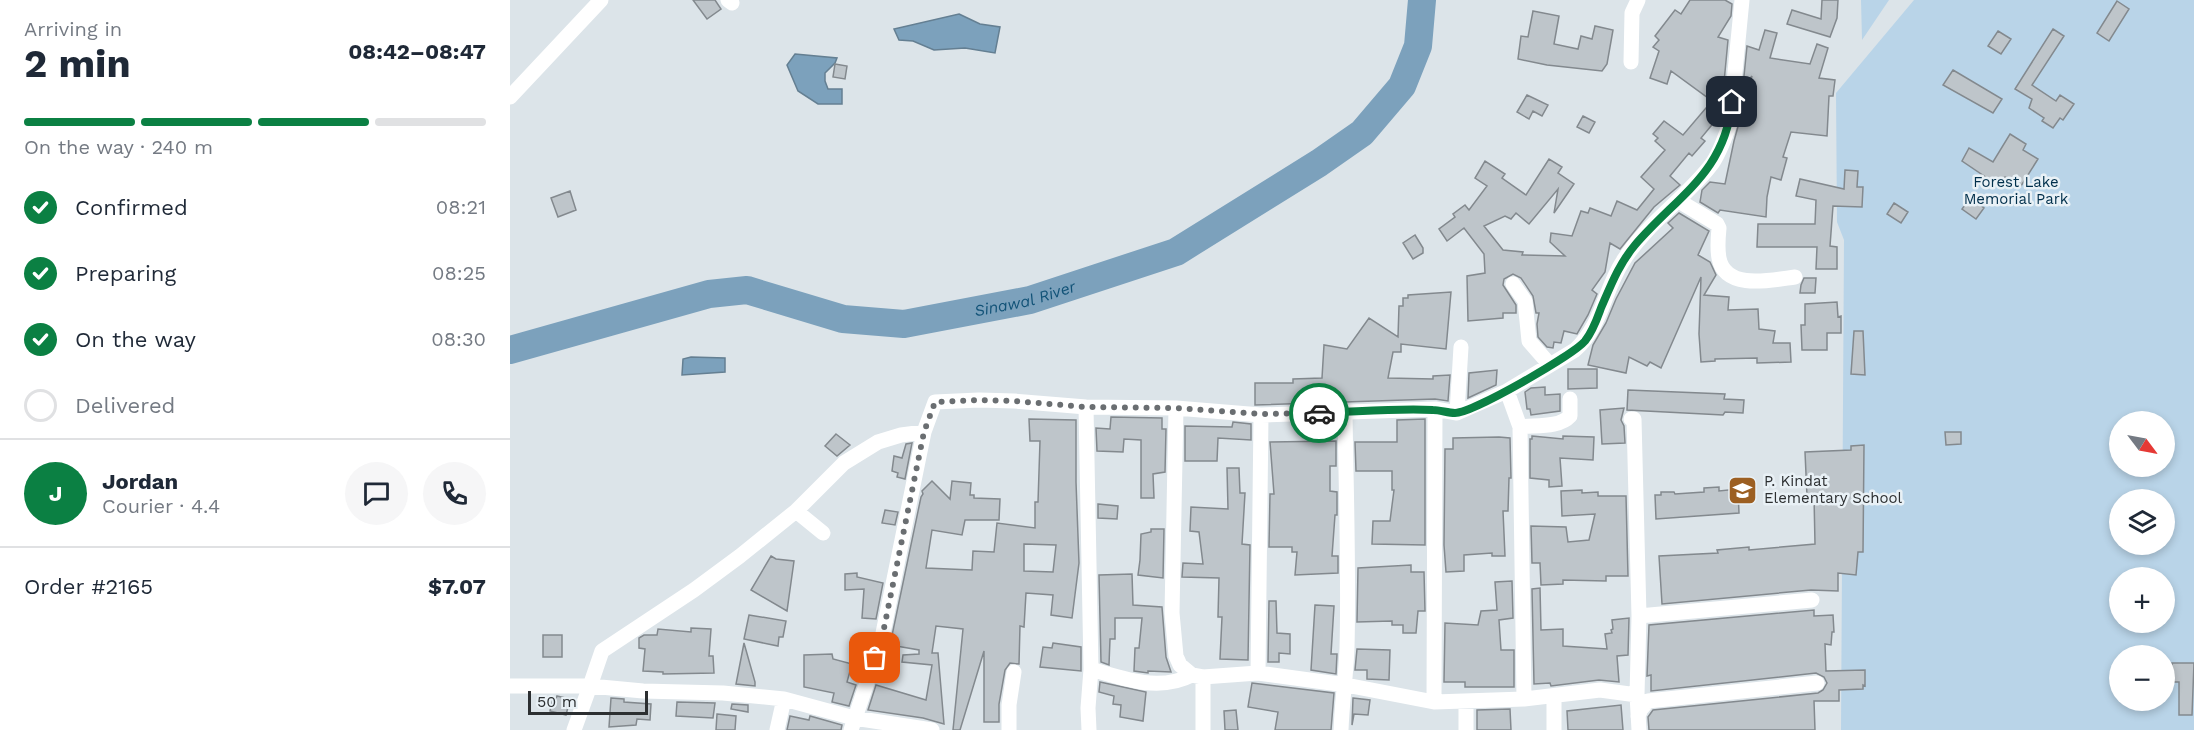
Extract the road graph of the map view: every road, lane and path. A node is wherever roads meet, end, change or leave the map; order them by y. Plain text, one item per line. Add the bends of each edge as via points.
1 (601, 0) edge
2 (1638, 0) edge
3 (1742, 0) edge
4 (1631, 62) dead end
5 (510, 97) edge
6 (1679, 201) junction
7 (1795, 277) dead end
8 (1513, 284) dead end
9 (1461, 347) dead end
10 (1550, 365) junction
11 (1507, 391) junction
12 (1570, 399) dead end
13 (1086, 407) junction
14 (1176, 408) junction
15 (1435, 410) junction
16 (1345, 412) junction
17 (1457, 413) junction
18 (1261, 414) junction
19 (1630, 419) dead end
20 (1520, 427) junction
21 (924, 432) junction
22 (796, 511) junction
23 (823, 533) dead end
24 (1812, 600) dead end
25 (1639, 616) junction
26 (1091, 669) junction
27 (1014, 672) dead end
28 (1258, 673) junction
29 (1197, 676) junction
30 (1817, 683) dead end
31 (1346, 685) junction
32 (510, 686) edge
33 (590, 687) junction
34 (1637, 695) junction
35 (1554, 696) junction
36 (784, 699) junction
37 (1524, 699) junction
38 (1467, 701) junction
39 (1434, 702) junction
40 (1639, 723) edge
41 (853, 724) edge
42 (574, 730) edge
43 (777, 730) edge
44 (932, 730) edge
45 (1010, 730) edge
46 (1089, 730) edge
47 (1203, 730) edge
48 (1341, 730) edge
49 (1466, 730) edge
50 (1554, 730) edge

1 - 5 street
2 - 4 street via 1632,14
3 - 6 street via 1730,123 1713,163
6 - 7 street via 1717,224 1720,263 1736,277 1750,282
6 - 10 street via 1624,259 1585,341
8 - 10 street via 1525,301 1530,341
9 - 17 street
10 - 11 street
11 - 17 street
11 - 20 street
12 - 20 street via 1570,416 1566,420
13 - 14 street
13 - 21 street via 1014,401 935,402
13 - 26 street
14 - 18 street
14 - 29 street via 1173,631 1180,665
15 - 16 street
15 - 17 street
15 - 39 street
16 - 18 street
16 - 31 street
18 - 28 street
19 - 25 street via 1634,419
20 - 37 street
21 - 22 street via 878,442 860,452 844,462
21 - 41 street via 882,638
22 - 23 street
22 - 33 street via 694,590 602,651
24 - 25 street
25 - 34 street
26 - 29 street via 1134,683 1179,682
26 - 46 street
27 - 45 street
28 - 29 street
28 - 31 street
29 - 47 street
30 - 40 street via 1648,701 1643,705
31 - 39 street
31 - 48 street
32 - 33 street
33 - 36 street
33 - 42 street
34 - 35 street via 1600,690
34 - 40 street
35 - 37 street
35 - 50 street
36 - 41 street
36 - 43 street
37 - 38 street
38 - 39 street
38 - 49 street
41 - 44 street

